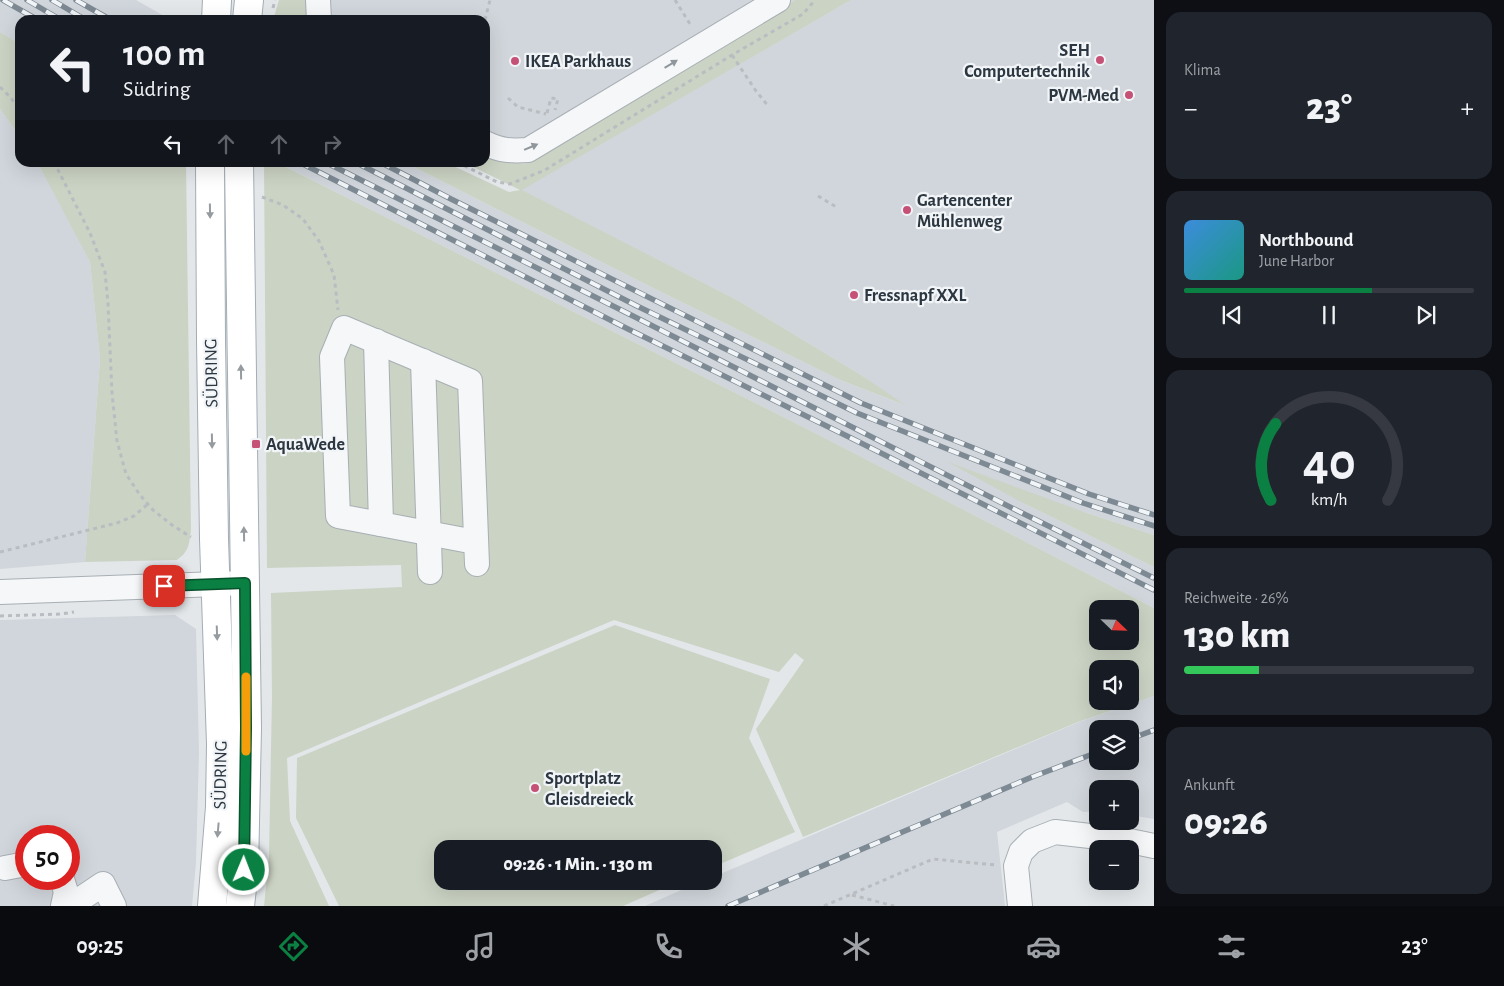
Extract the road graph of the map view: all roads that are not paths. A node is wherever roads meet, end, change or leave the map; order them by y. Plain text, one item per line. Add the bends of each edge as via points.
1 (217, 0) edge
2 (249, 0) edge
3 (778, 0) edge
4 (216, 15) edge
5 (248, 15) edge
6 (490, 146) edge
7 (210, 167) edge
8 (239, 167) edge
9 (376, 341) junction
10 (423, 361) junction
11 (381, 524) junction
12 (429, 533) junction
13 (430, 572) dead end
14 (245, 583) junction
15 (215, 584) junction
16 (0, 592) edge
17 (1154, 846) edge
18 (65, 890) edge
19 (63, 906) edge
20 (70, 906) edge
21 (114, 906) edge
22 (212, 906) edge
23 (240, 906) edge
24 (1020, 906) edge

1 - 4 main road
2 - 5 main road
6 -> 3 street via 510,152 528,150
7 -> 15 main road, SÜDRING
14 -> 8 main road, SÜDRING
9 - 10 street
9 - 11 street
9 - 11 street via 344,328 332,357 338,516
10 - 12 street
10 - 12 street via 470,381 476,553
11 - 12 street
12 - 13 street
14 - 15 street
14 - 23 main road, SÜDRING via 244,870
15 - 16 street
15 -> 22 main road, SÜDRING via 221,771
17 - 24 street via 1055,832 1032,841 1018,859
18 - 19 street
20 - 21 street via 103,884

